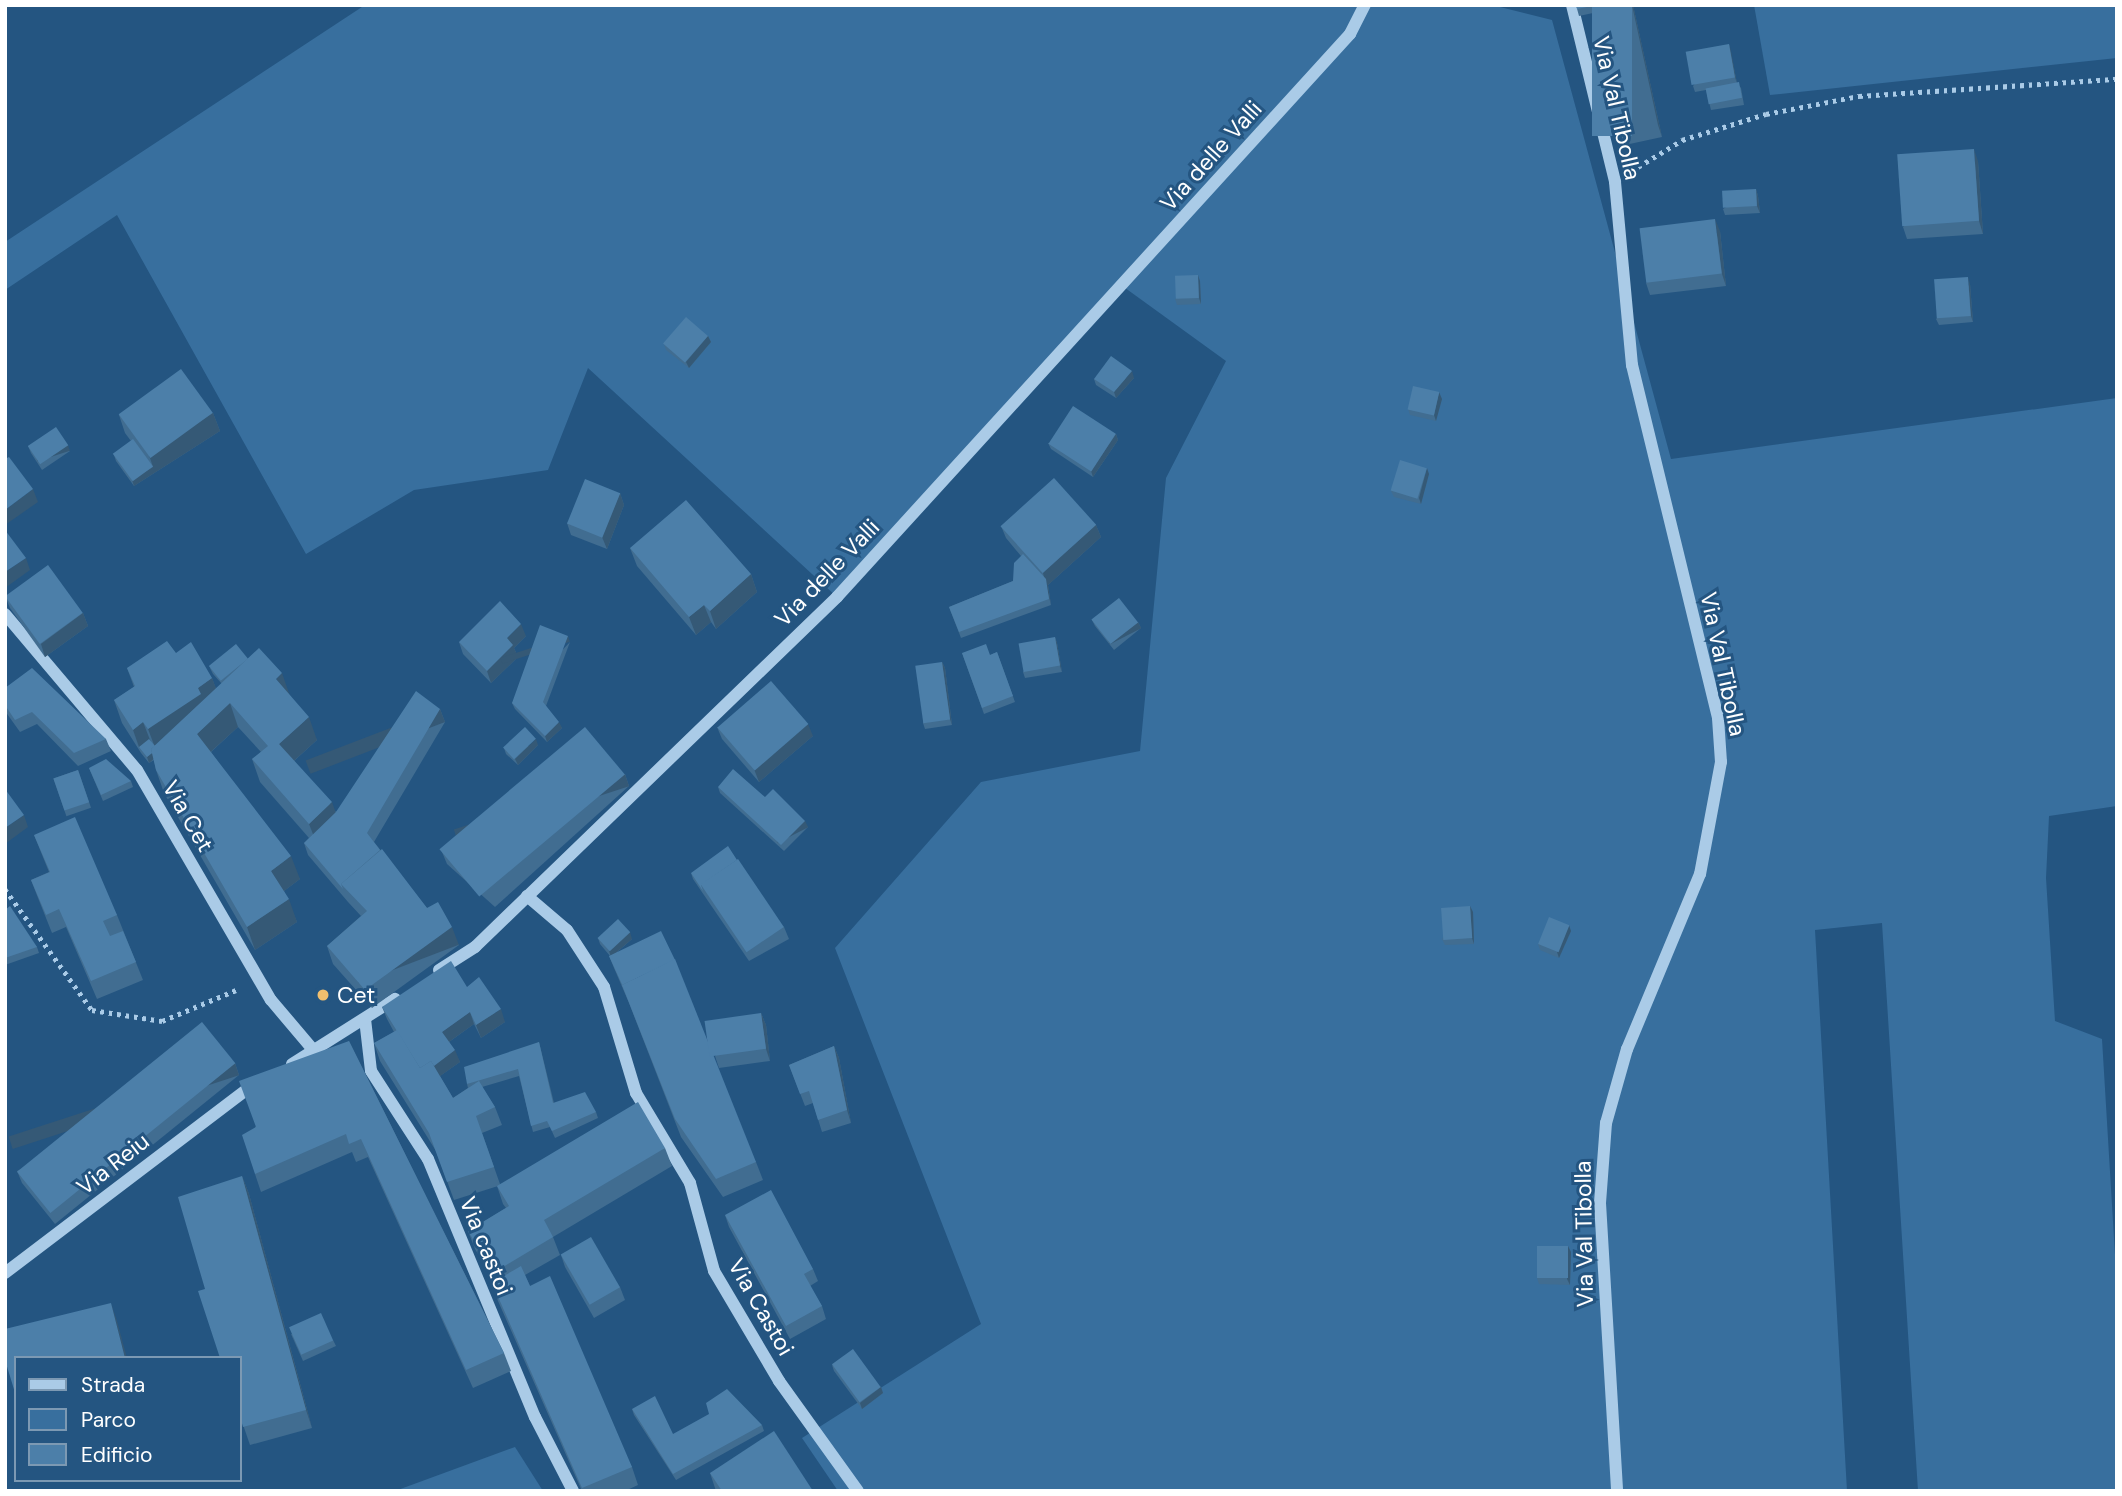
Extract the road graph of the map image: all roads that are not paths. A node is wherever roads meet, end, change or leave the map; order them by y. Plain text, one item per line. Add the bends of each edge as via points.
1 (1365, 5) edge
2 (1572, 5) edge
3 (5, 614) edge
4 (527, 896) junction
5 (365, 1019) junction
6 (315, 1052) junction
7 (246, 1088) joint
8 (5, 1273) edge
9 (573, 1491) edge
10 (858, 1491) edge
11 (1617, 1491) edge

1 - 4 street, Via delle Valli via 1350,34 837,597
2 - 11 street, Via Val Tibolla via 1615,182 1632,365 1718,718 1721,762 1700,874 1626,1049 1606,1123 1600,1203
3 - 6 street, Via Cet via 136,770 258,977
4 - 5 street, Via delle Valli via 475,947
4 - 10 street, Via Castoi via 567,930 604,988 636,1093 690,1183 714,1271 779,1381
5 - 6 street, Via delle Valli
5 - 9 street, Via castoi via 371,1071 428,1159 535,1417
6 - 7 street, Via delle Valli
7 - 8 street, Via Reiu

